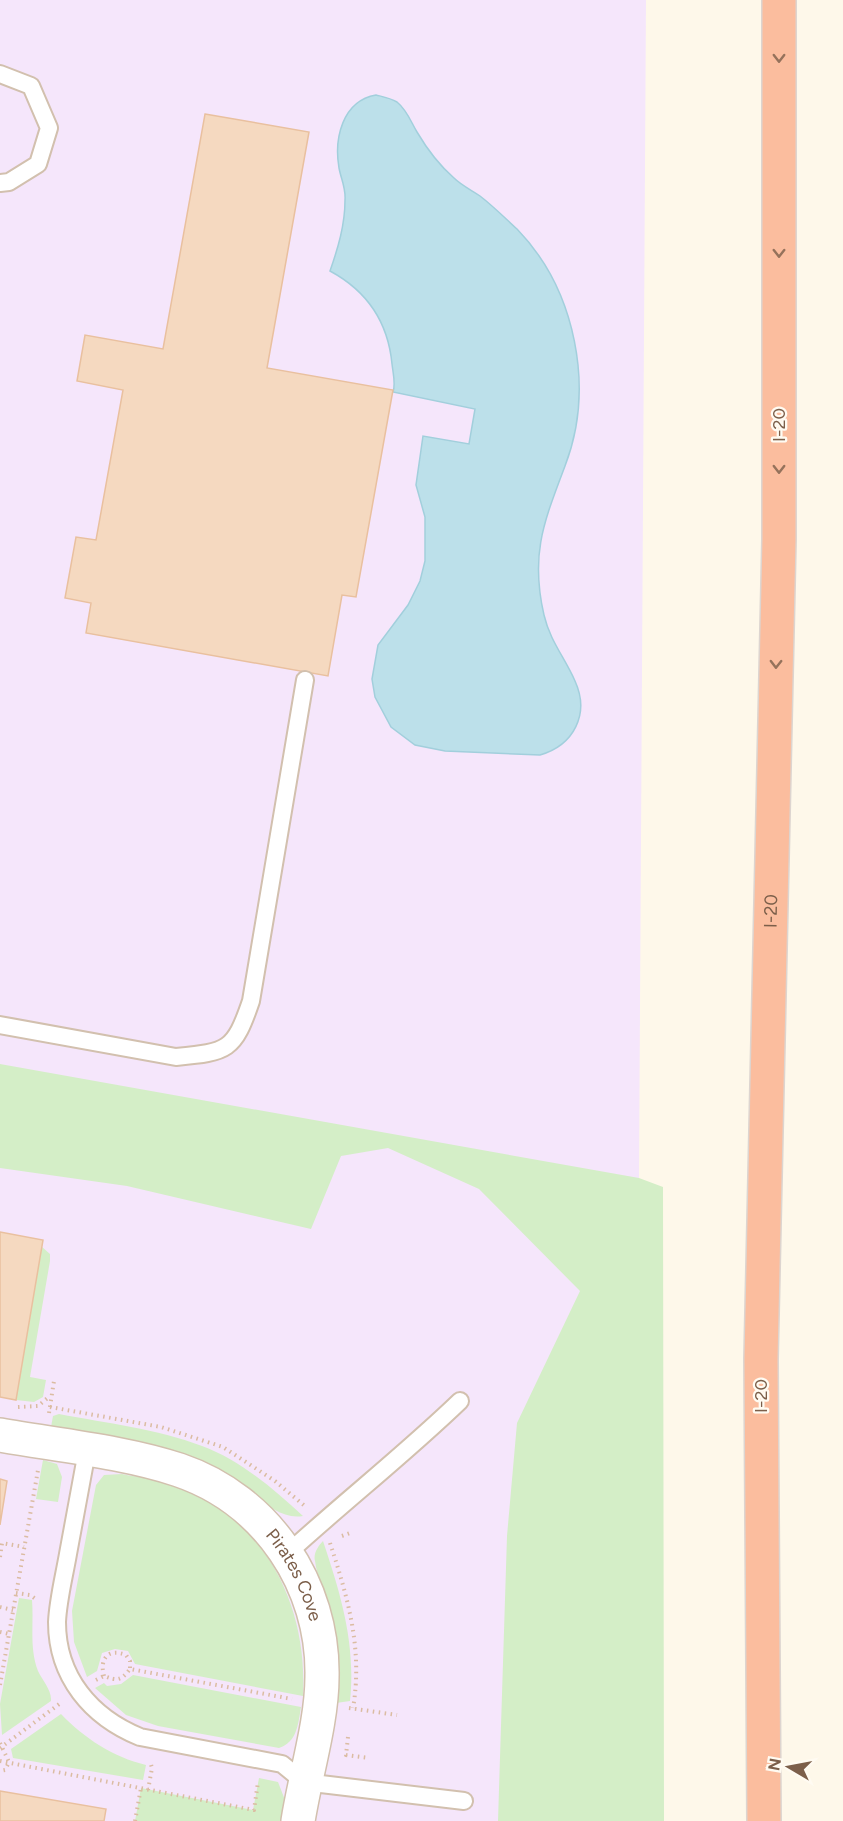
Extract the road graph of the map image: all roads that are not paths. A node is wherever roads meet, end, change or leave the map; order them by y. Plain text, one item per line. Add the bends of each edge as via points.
1 (779, 0) edge
2 (0, 74) edge
3 (0, 183) edge
4 (305, 680) dead end
5 (0, 1025) edge
6 (460, 1401) dead end
7 (9, 1423) edge
8 (87, 1451) junction
9 (288, 1553) junction
10 (304, 1782) junction
11 (464, 1801) dead end
12 (298, 1821) edge
13 (764, 1821) edge

1 -> 13 highway, I-20 via 779,539 761,1359
2 - 3 lane via 31,86 49,128 38,164 9,182
4 - 5 lane via 251,1001 240,1034 229,1045 206,1054 176,1057
6 - 9 lane
7 - 8 street, Pirates Cove via 43,1443
8 - 9 street, Pirates Cove via 153,1463 200,1478 243,1506 274,1534
8 - 10 lane via 57,1621 62,1657 77,1691 107,1721 140,1737 282,1764
9 - 10 street, Pirates Cove via 308,1595 320,1639 320,1704
10 - 11 lane
10 - 12 street, Pirates Cove

